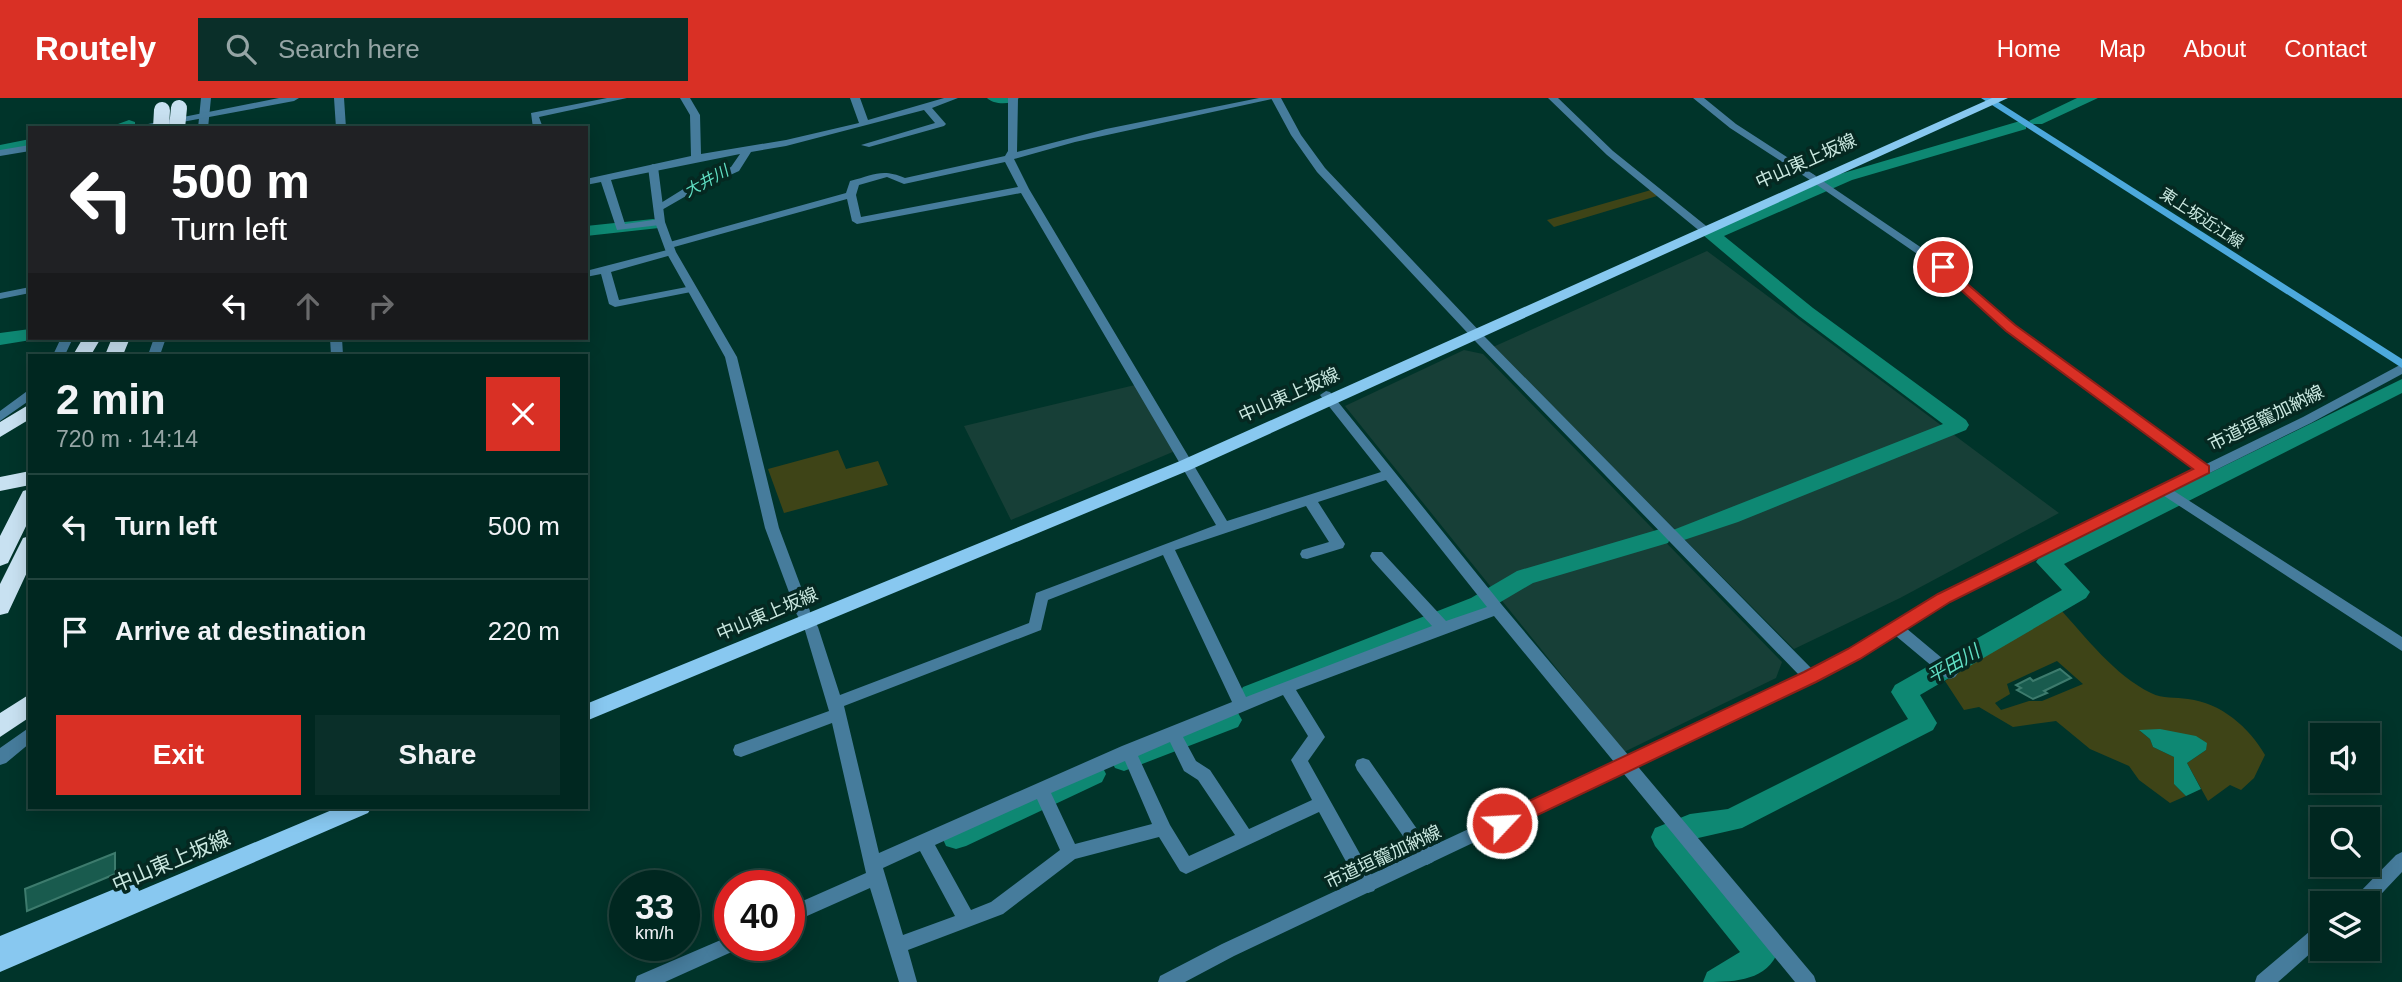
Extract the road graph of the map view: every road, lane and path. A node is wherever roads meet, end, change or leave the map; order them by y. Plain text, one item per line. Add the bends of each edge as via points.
1 (205, 98) edge
2 (293, 98) edge
3 (339, 98) edge
4 (622, 98) edge
5 (685, 98) edge
6 (855, 98) edge
7 (953, 98) edge
8 (1013, 98) edge
9 (1274, 98) edge
10 (1553, 98) edge
11 (1698, 98) edge
12 (1990, 99) edge
13 (179, 103) edge
14 (163, 104) edge
15 (926, 107) junction
16 (204, 115) junction
17 (864, 124) junction
18 (146, 126) edge
19 (161, 126) edge
20 (177, 126) edge
21 (203, 126) edge
22 (341, 126) edge
23 (537, 126) edge
24 (866, 145) dead end
25 (28, 148) edge
26 (748, 149) junction
27 (0, 153) edge
28 (696, 158) junction
29 (1008, 158) junction
30 (653, 167) junction
31 (605, 178) junction
32 (588, 182) edge
33 (1820, 182) junction
34 (1024, 189) junction
35 (851, 195) junction
36 (660, 215) junction
37 (1704, 228) junction
38 (671, 248) junction
39 (605, 270) junction
40 (588, 274) edge
41 (692, 289) junction
42 (28, 290) edge
43 (0, 296) edge
44 (1474, 333) junction
45 (2402, 364) edge
46 (2402, 369) edge
47 (1329, 398) junction
48 (27, 402) edge
49 (0, 406) edge
50 (0, 417) edge
51 (0, 431) edge
52 (1184, 461) junction
53 (2204, 470) junction
54 (1390, 474) junction
55 (28, 478) edge
56 (0, 484) edge
57 (28, 486) edge
58 (2163, 489) junction
59 (0, 492) edge
60 (1310, 499) junction
61 (27, 502) edge
62 (1224, 527) junction
63 (28, 547) edge
64 (1167, 548) junction
65 (1307, 554) dead end
66 (1377, 556) dead end
67 (0, 558) edge
68 (1491, 602) junction
69 (0, 607) edge
70 (806, 616) junction
71 (1438, 623) junction
72 (1895, 627) junction
73 (2402, 645) edge
74 (1950, 673) dead end
75 (1810, 677) junction
76 (1287, 688) junction
77 (588, 700) edge
78 (28, 705) edge
79 (1242, 706) junction
80 (836, 709) junction
81 (588, 712) edge
82 (0, 727) edge
83 (1172, 733) junction
84 (28, 735) edge
85 (741, 750) dead end
86 (1128, 751) junction
87 (0, 758) edge
88 (1363, 765) dead end
89 (1626, 765) junction
90 (1041, 789) junction
91 (1322, 803) junction
92 (333, 810) edge
93 (1163, 829) junction
94 (1246, 838) junction
95 (923, 841) junction
96 (1070, 853) junction
97 (1427, 858) junction
98 (2402, 860) edge
99 (874, 870) junction
100 (1368, 885) junction
101 (2372, 891) edge
102 (805, 907) edge
103 (966, 918) junction
104 (2310, 943) edge
105 (897, 946) junction
106 (0, 948) edge
107 (714, 951) edge
108 (0, 961) edge
109 (2269, 981) edge
110 (644, 982) edge
111 (908, 982) edge
112 (1167, 982) edge
113 (1807, 982) edge

1 - 16 street
2 - 16 street
3 - 22 street
4 - 23 street via 534,115
5 - 28 street via 695,115
6 - 17 street
7 - 15 street
8 - 29 street via 1013,152
9 - 29 street via 1067,139
9 - 44 street via 1321,170
10 - 37 street via 1610,153
11 - 33 street
12 - 33 main road, 中山東上坂線
12 - 45 main road, 東上坂近江線
13 - 20 highway, bridge
14 - 19 highway, bridge
15 - 17 street
15 - 24 street via 941,124
16 - 18 street
16 - 21 street
17 - 26 street
25 - 27 street
26 - 28 street
26 - 36 street via 735,169 689,190
28 - 30 street
29 - 34 street
29 - 35 street via 905,181 888,174 854,183
30 - 31 street
30 - 36 street
31 - 32 street
31 - 36 street via 621,228
33 - 37 main road, 中山東上坂線
33 - 53 street via 1943,267 2011,328
34 - 35 street via 857,220
34 - 52 street
35 - 38 street
36 - 38 street
37 - 44 main road, 中山東上坂線
38 - 39 street
38 - 41 street
39 - 40 street
39 - 41 street via 615,304
41 - 70 street via 731,357 772,528
42 - 43 street
44 - 47 main road, 中山東上坂線
44 - 75 street
46 - 53 street, 市道垣籠加納線
47 - 52 main road, 中山東上坂線
47 - 54 street
48 - 49 street
48 - 50 street
48 - 51 highway
52 - 62 street
52 - 70 main road, 中山東上坂線
53 - 58 street, 市道垣籠加納線
54 - 60 street
54 - 68 street
55 - 56 highway
57 - 59 highway
58 - 72 street, 市道垣籠加納線
58 - 73 street
60 - 62 street
60 - 65 street via 1338,544
61 - 67 highway
62 - 64 street
63 - 69 highway
64 - 79 street
64 - 80 street via 1041,597 1036,626
66 - 71 street
68 - 71 street
68 - 89 street
70 - 77 main road, 中山東上坂線
70 - 80 street
70 - 81 main road, 中山東上坂線
71 - 76 street
72 - 74 street
72 - 75 street, 市道垣籠加納線
75 - 89 street, 市道垣籠加納線
76 - 79 street
76 - 91 street via 1317,737 1299,760
78 - 82 highway
79 - 83 street
80 - 85 street
80 - 99 street
83 - 86 street
83 - 94 street via 1190,766 1204,775
84 - 87 street
86 - 90 street
86 - 93 street
88 - 97 street
89 - 97 street, 市道垣籠加納線
89 - 113 street
90 - 95 street
90 - 96 street
91 - 94 street
91 - 100 street
92 - 106 main road, 中山東上坂線
92 - 108 main road, 中山東上坂線
93 - 94 street via 1186,866
93 - 96 street
95 - 99 street
95 - 103 street
96 - 103 street via 997,908
97 - 100 street, 市道垣籠加納線
98 - 101 street
99 - 102 street
99 - 105 street
100 - 112 street, 市道垣籠加納線
103 - 105 street
104 - 109 street
105 - 111 street
107 - 110 street

